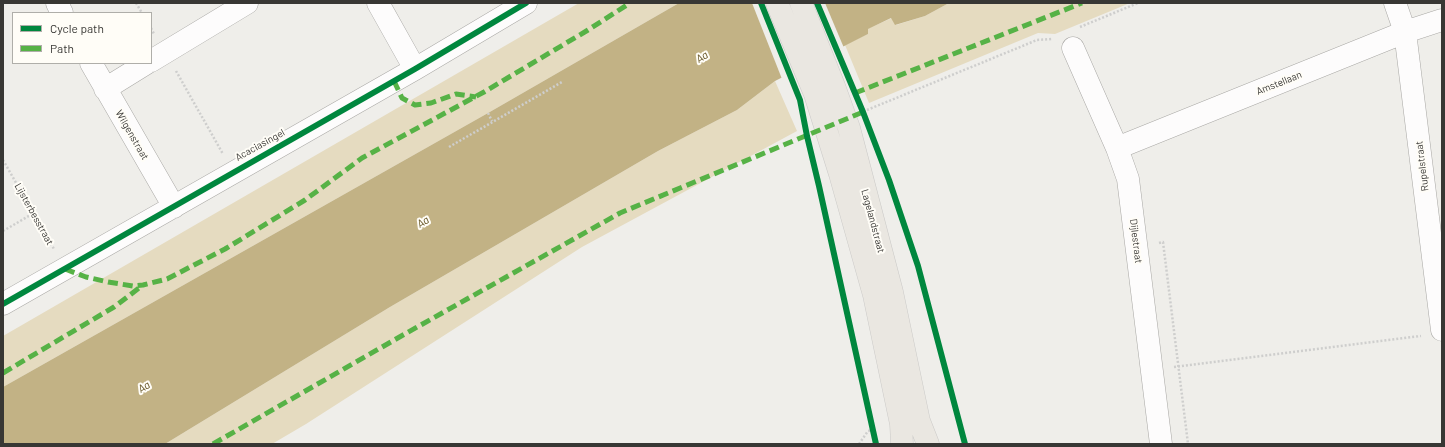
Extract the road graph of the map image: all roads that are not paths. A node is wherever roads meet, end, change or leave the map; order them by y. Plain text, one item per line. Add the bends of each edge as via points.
1 (57, 3) edge
2 (247, 3) edge
3 (378, 3) edge
4 (526, 3) edge
5 (777, 3) edge
6 (801, 3) edge
7 (1396, 3) edge
8 (217, 10) edge
9 (62, 12) edge
10 (1442, 20) edge
11 (1406, 32) junction
12 (1068, 39) road end
13 (154, 59) edge
14 (92, 64) edge
15 (146, 64) edge
16 (415, 69) junction
17 (105, 89) junction
18 (1117, 148) junction
19 (1434, 204) edge
20 (174, 207) junction
21 (1438, 263) edge
22 (3, 304) edge
23 (1434, 333) edge
24 (902, 444) edge
25 (928, 444) edge
26 (1160, 444) edge

1 - 9 street
2 - 8 street
3 - 16 street
4 - 16 street, Acaciasingel
5 - 24 main road, Lagelandstraat via 815,94 840,174 874,295 901,424
6 - 25 main road, Lagelandstraat via 849,128 890,284 919,421
7 - 11 street, Rupelstraat
8 - 13 street
10 - 11 street, Amstellaan
11 - 18 street, Amstellaan
11 - 19 street, Rupelstraat
12 - 18 street, Dijlestraat
14 - 17 street, Wilgenstraat
15 - 17 street
16 - 20 street, Acaciasingel
17 - 20 street, Wilgenstraat
18 - 26 street, Dijlestraat via 1128,180
19 - 21 street, Rupelstraat
20 - 22 street, Acaciasingel
21 - 23 street, Rupelstraat

